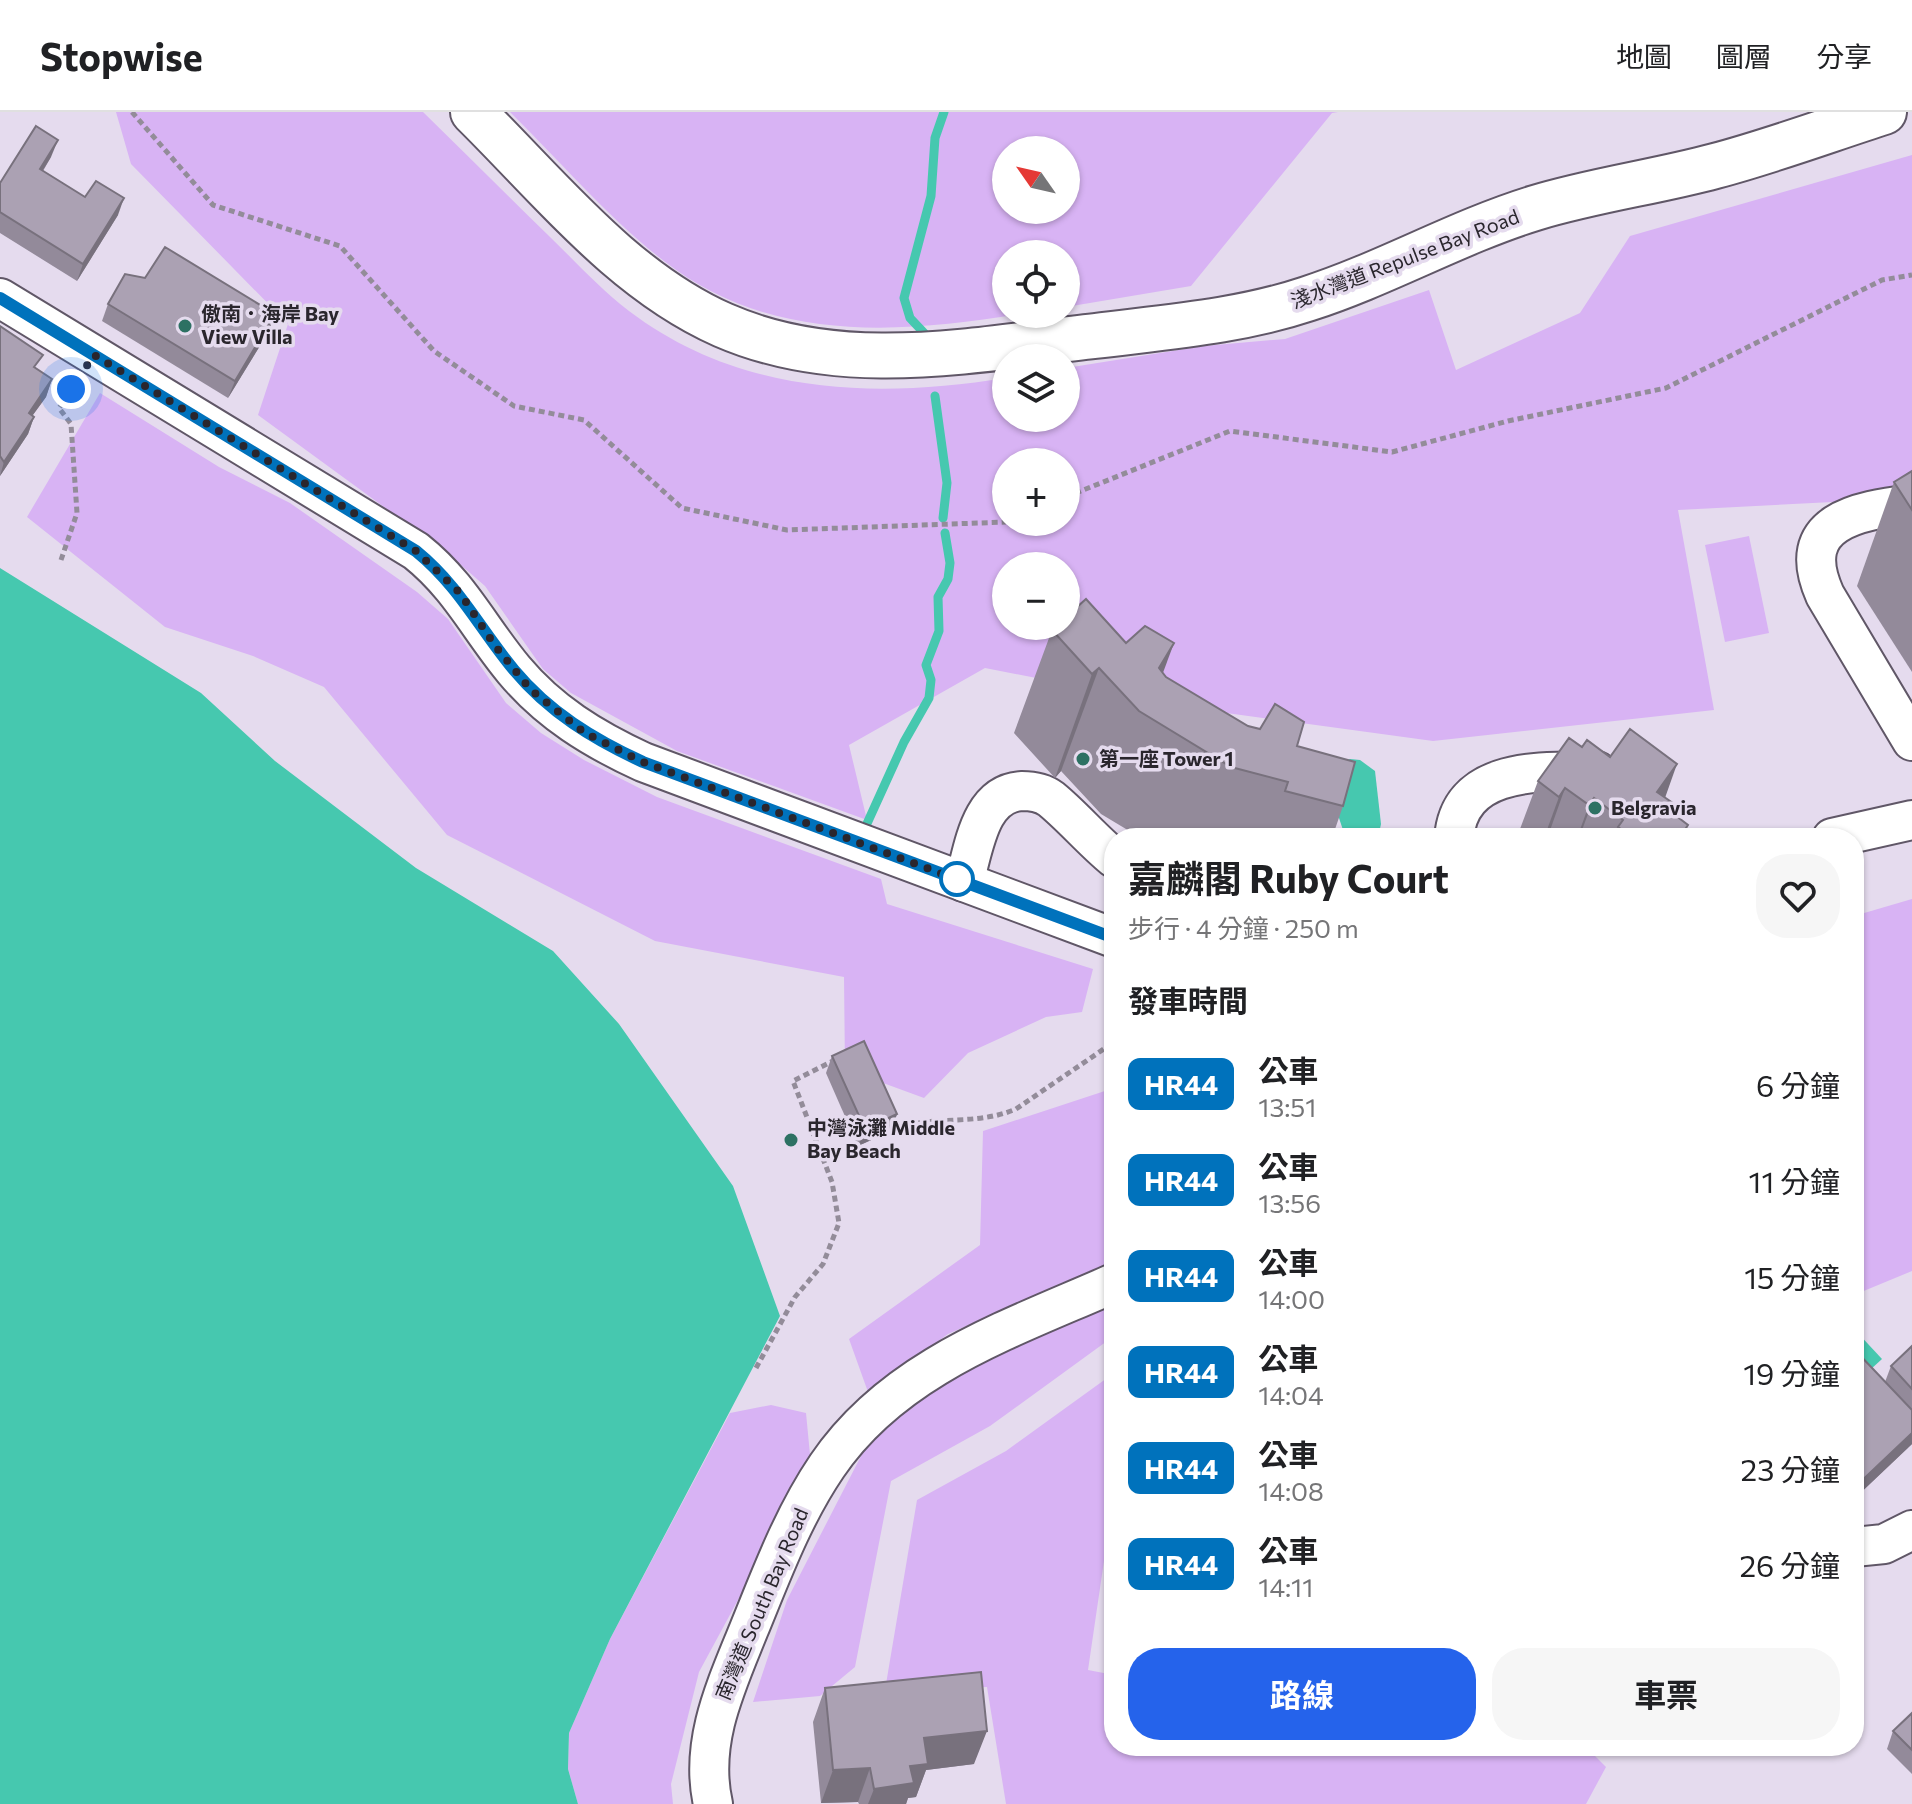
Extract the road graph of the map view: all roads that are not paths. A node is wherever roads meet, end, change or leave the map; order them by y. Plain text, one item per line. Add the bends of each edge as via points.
1 (473, 112) edge
2 (1884, 112) edge
3 (0, 298) edge
4 (1912, 504) edge
5 (1912, 741) edge
6 (1638, 770) edge
7 (1912, 820) edge
8 (1457, 828) edge
9 (1864, 831) edge
10 (1104, 849) edge
11 (964, 882) junction
12 (1104, 934) edge
13 (1104, 1288) edge
14 (1912, 1530) edge
15 (1864, 1547) edge
16 (713, 1804) edge

1 - 2 main road, 淺水灣道 Repulse Bay Road via 620,258 682,305 780,345 820,353 893,356 1266,311 1331,291 1530,209 1715,166
3 - 11 street via 416,551 460,593 531,690 585,733 643,762
4 - 5 street via 1859,511 1835,522 1816,561 1825,595
6 - 8 street via 1504,776 1473,797
7 - 9 street
10 - 11 street via 1050,798 1032,791 1012,792 983,816
11 - 12 street
13 - 16 street, 南灣道 South Bay Road via 938,1364 880,1407 844,1443 788,1535 720,1702 709,1758
14 - 15 street via 1884,1544

